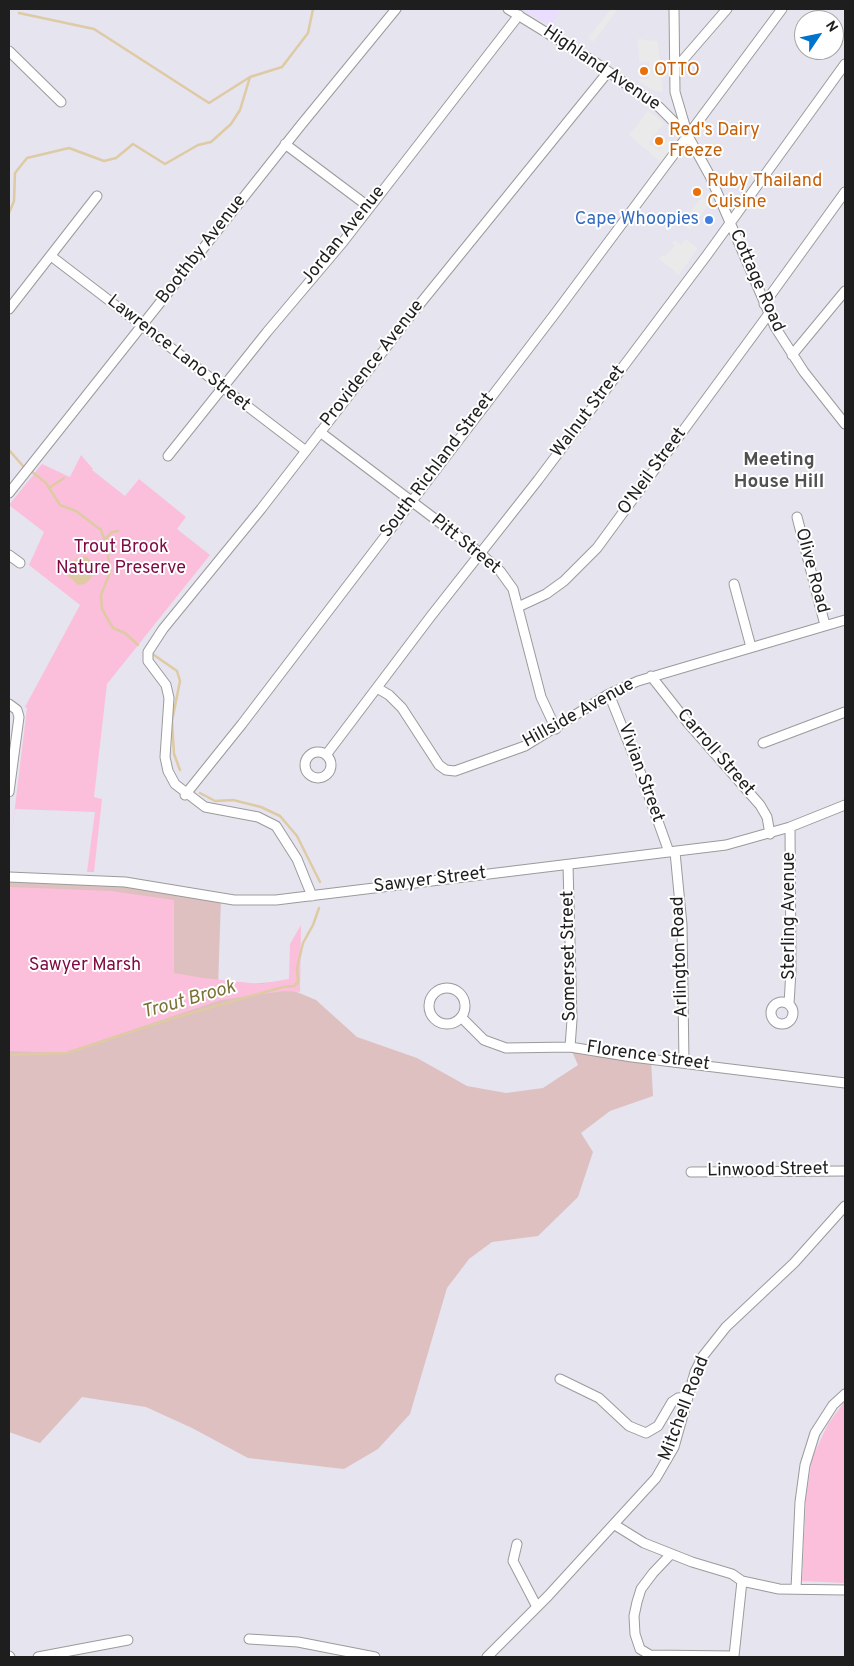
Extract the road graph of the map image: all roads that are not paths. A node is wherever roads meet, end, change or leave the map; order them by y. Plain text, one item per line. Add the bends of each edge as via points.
1 (396, 9) edge
2 (508, 9) edge
3 (674, 9) edge
4 (727, 9) edge
5 (782, 9) edge
6 (519, 15) junction
7 (9, 51) edge
8 (674, 64) junction
9 (845, 64) edge
10 (608, 72) junction
11 (61, 102) dead end
12 (688, 136) junction
13 (286, 144) junction
14 (845, 192) edge
15 (97, 196) dead end
16 (368, 208) junction
17 (730, 223) junction
18 (51, 256) junction
19 (845, 291) edge
20 (764, 304) junction
21 (9, 309) edge
22 (768, 315) junction
23 (142, 325) junction
24 (792, 355) junction
25 (223, 389) junction
26 (845, 424) edge
27 (320, 432) junction
28 (306, 451) junction
29 (168, 456) dead end
30 (9, 493) edge
31 (410, 502) junction
32 (797, 517) dead end
33 (480, 553) junction
34 (9, 555) edge
35 (20, 563) dead end
36 (734, 584) dead end
37 (518, 607) junction
38 (845, 620) edge
39 (825, 625) junction
40 (751, 647) junction
41 (651, 676) junction
42 (377, 688) junction
43 (609, 694) junction
44 (9, 704) edge
45 (845, 712) edge
46 (556, 729) junction
47 (763, 743) dead end
48 (326, 755) dead end
49 (9, 792) edge
50 (185, 795) junction
51 (845, 805) edge
52 (790, 827) junction
53 (770, 834) junction
54 (672, 852) junction
55 (568, 864) junction
56 (9, 877) edge
57 (312, 896) junction
58 (789, 1004) dead end
59 (461, 1017) junction
60 (570, 1047) junction
61 (684, 1063) junction
62 (845, 1083) edge
63 (845, 1170) edge
64 (690, 1172) dead end
65 (845, 1206) edge
66 (560, 1379) dead end
67 (845, 1394) edge
68 (688, 1397) junction
69 (615, 1525) junction
70 (517, 1544) dead end
71 (671, 1554) junction
72 (742, 1581) junction
73 (796, 1589) junction
74 (845, 1590) edge
75 (537, 1607) junction
76 (249, 1638) dead end
77 (128, 1640) dead end
78 (38, 1657) edge
79 (376, 1657) edge
80 (487, 1657) edge

1 - 13 street, Boothby Avenue
2 - 6 street, Highland Avenue
3 - 8 street, Cottage Road
4 - 8 street via 682,60
5 - 12 street, South Richland Street
6 - 10 street, Highland Avenue
6 - 16 street, Jordan Avenue
7 - 11 street
8 - 12 street, Cottage Road via 675,92
9 - 17 street, Walnut Street
10 - 12 street, Highland Avenue via 659,107
10 - 27 street, Providence Avenue via 414,310
12 - 17 street, Cottage Road
12 - 31 street, South Richland Street
13 - 16 street
13 - 23 street, Boothby Avenue
14 - 20 street
15 - 18 street
16 - 25 street, Jordan Avenue
17 - 20 street, Cottage Road
17 - 33 street, Walnut Street
18 - 21 street
18 - 23 street, Lawrence Lano Street
19 - 24 street
20 - 22 street, Cottage Road
22 - 24 street, Cottage Road
22 - 37 street, O'Neil Street via 597,548 564,581
23 - 25 street, Lawrence Lano Street
23 - 30 street, Boothby Avenue
24 - 26 street, Cottage Road
25 - 28 street, Lawrence Lano Street
25 - 29 street, Jordan Avenue
27 - 28 street, Providence Avenue
27 - 31 street, Pitt Street
28 - 50 street, Providence Avenue via 148,652 148,661 166,685 169,698 165,749 168,771 174,784
31 - 33 street, Pitt Street
31 - 50 street, South Richland Street
32 - 39 street, Olive Road
33 - 37 street, Pitt Street via 500,571 512,589
33 - 42 street, Walnut Street
34 - 35 street
36 - 40 street
37 - 46 street, Pitt Street via 541,696
38 - 39 street, Hillside Avenue
39 - 40 street, Hillside Avenue
40 - 41 street, Hillside Avenue
41 - 43 street, Hillside Avenue
41 - 53 street, Carroll Street via 760,805 767,817
42 - 46 street, Hillside Avenue via 402,708 430,753 446,770 455,771 525,746
42 - 48 street, Walnut Street
43 - 46 street, Hillside Avenue
43 - 54 street, Vivian Street
44 - 49 street via 17,710 19,717
45 - 47 street
50 - 57 street via 205,807 258,817 276,826 297,859
51 - 52 street, Sawyer Street
52 - 53 street, Sawyer Street
52 - 58 street, Sterling Avenue
53 - 54 street, Sawyer Street via 726,845
54 - 55 street, Sawyer Street
54 - 61 street, Arlington Road via 682,925
55 - 57 street, Sawyer Street
55 - 60 street, Somerset Street
56 - 57 street, Sawyer Street via 125,882 234,900
59 - 59 street via 465,1002 458,991 445,987 436,990 428,1009 434,1020 452,1024
59 - 60 street, Florence Street via 484,1040 498,1046
60 - 61 street, Florence Street
61 - 62 street, Florence Street
63 - 64 street, Linwood Street
65 - 68 street, Mitchell Road via 794,1263 714,1340 695,1372
66 - 68 street via 599,1398 629,1426 646,1433 658,1426 672,1402
67 - 73 street via 833,1405 815,1433 805,1465
68 - 69 street, Mitchell Road via 670,1455 656,1478
69 - 71 street via 644,1543
69 - 75 street, Mitchell Road
70 - 75 street via 513,1561
71 - 72 street via 732,1574
71 - 72 street via 647,1581 636,1602 635,1634 640,1649 650,1655 734,1656
72 - 73 street
73 - 74 street
75 - 80 street, Mitchell Road
76 - 79 street via 298,1642
77 - 78 street

